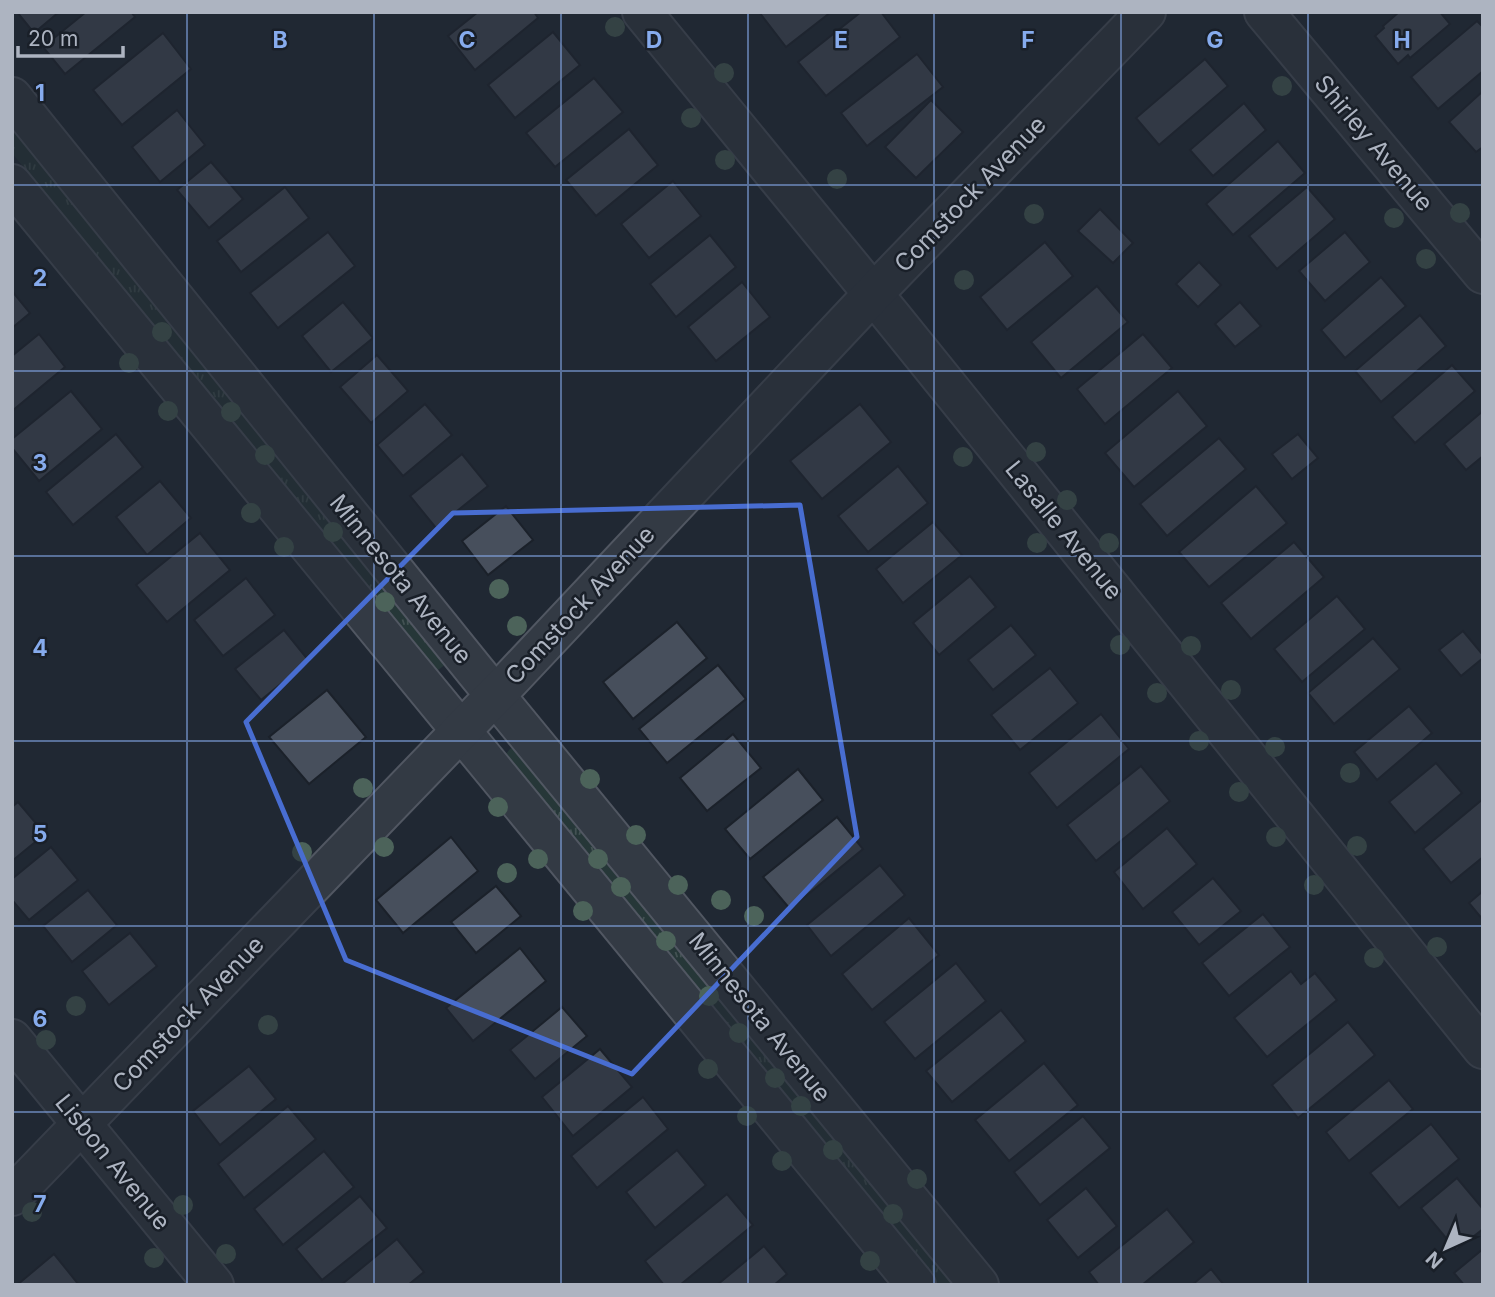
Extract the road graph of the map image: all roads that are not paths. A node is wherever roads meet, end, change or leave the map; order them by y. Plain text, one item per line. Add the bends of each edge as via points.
1 (642, 12) edge
2 (1146, 12) edge
3 (1264, 12) edge
4 (12, 97) edge
5 (12, 184) edge
6 (1483, 274) edge
7 (873, 294) junction
8 (495, 695) junction
9 (461, 730) junction
10 (12, 1039) edge
11 (1483, 1049) edge
12 (82, 1124) junction
13 (12, 1196) edge
14 (214, 1285) edge
15 (916, 1285) edge
16 (979, 1285) edge

1 - 7 street, Lasalle Avenue
2 - 7 street, Comstock Avenue
3 - 6 street, Shirley Avenue
4 - 8 street, Minnesota Avenue
5 - 9 street, Minnesota Avenue
7 - 8 street, Comstock Avenue
7 - 11 street, Lasalle Avenue
8 - 9 street, Comstock Avenue
8 - 16 street, Minnesota Avenue
9 - 12 street, Comstock Avenue
9 - 15 street, Minnesota Avenue
10 - 12 street, Lisbon Avenue
12 - 13 street, Comstock Avenue
12 - 14 street, Lisbon Avenue

